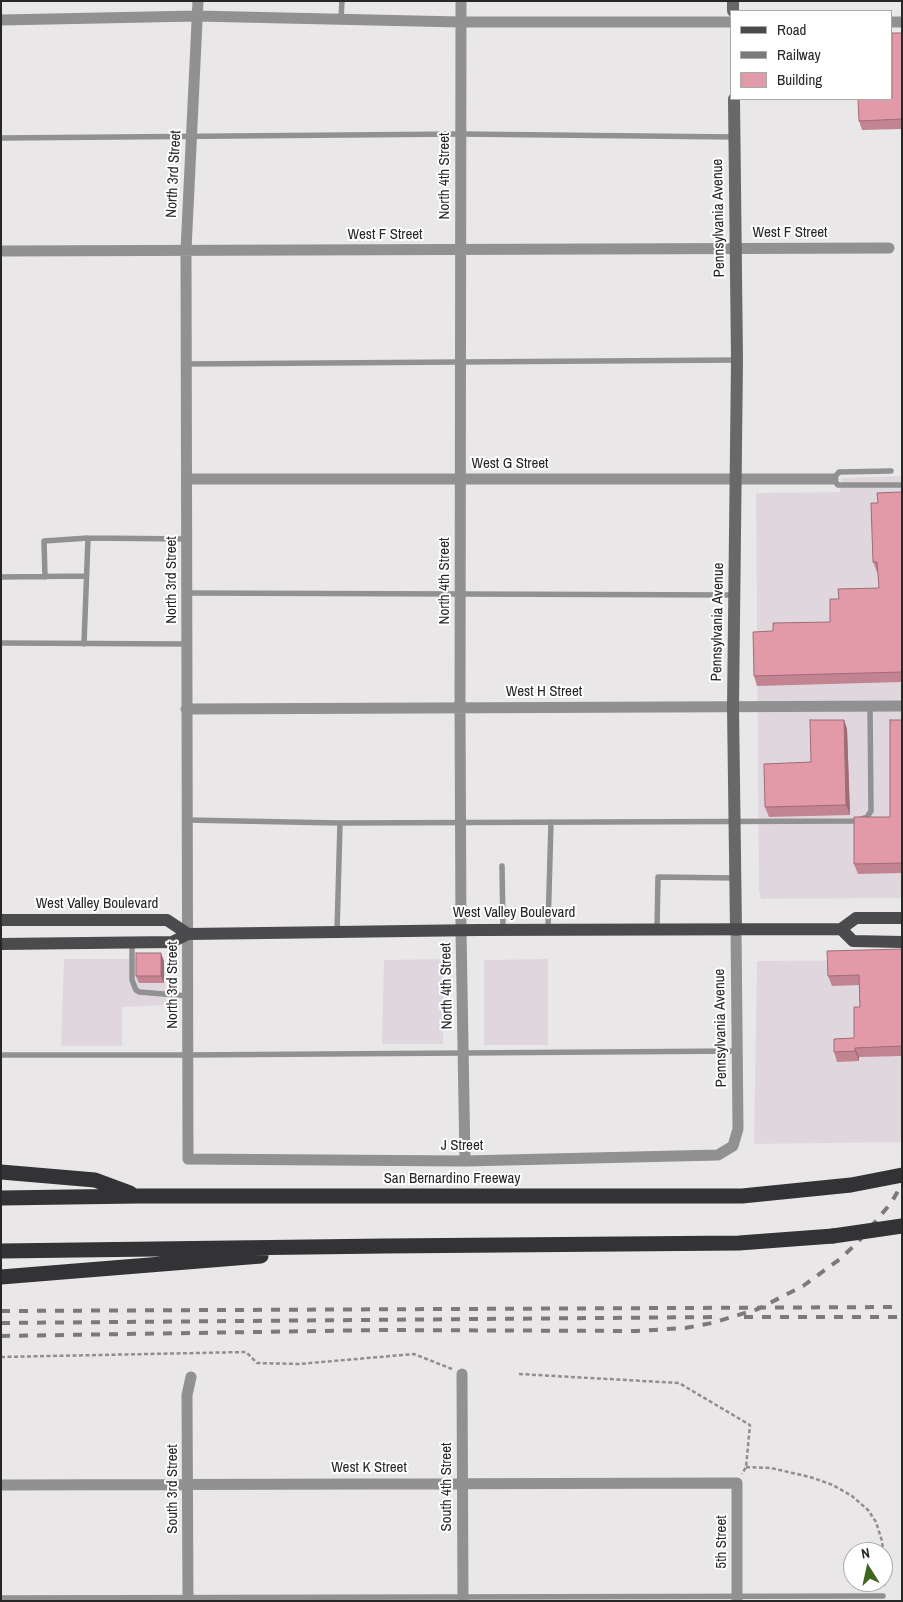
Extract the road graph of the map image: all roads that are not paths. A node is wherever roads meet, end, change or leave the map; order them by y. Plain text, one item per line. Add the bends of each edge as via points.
1 (198, 1) edge
2 (342, 1) edge
3 (460, 1) edge
4 (197, 16) junction
5 (341, 19) junction
6 (1, 20) edge
7 (460, 22) junction
8 (730, 22) edge
9 (734, 100) edge
10 (460, 134) junction
11 (191, 136) junction
12 (734, 137) junction
13 (1, 138) edge
14 (735, 248) junction
15 (889, 248) dead end
16 (186, 250) junction
17 (460, 250) junction
18 (1, 251) edge
19 (737, 360) junction
20 (460, 362) junction
21 (186, 364) junction
22 (891, 471) dead end
23 (187, 479) junction
24 (460, 479) junction
25 (833, 479) junction
26 (737, 480) junction
27 (902, 485) edge
28 (88, 538) junction
29 (187, 538) junction
30 (86, 576) junction
31 (1, 577) edge
32 (45, 577) junction
33 (186, 593) junction
34 (460, 593) junction
35 (735, 595) junction
36 (1, 643) edge
37 (84, 644) junction
38 (186, 644) junction
39 (870, 706) junction
40 (902, 706) edge
41 (733, 707) junction
42 (186, 708) junction
43 (460, 708) junction
44 (187, 820) junction
45 (734, 821) junction
46 (460, 822) junction
47 (551, 822) junction
48 (340, 823) junction
49 (502, 866) dead end
50 (735, 878) junction
51 (902, 918) edge
52 (1, 920) edge
53 (548, 929) junction
54 (841, 929) junction
55 (461, 930) junction
56 (503, 930) junction
57 (657, 930) junction
58 (736, 930) junction
59 (337, 932) junction
60 (188, 934) junction
61 (132, 942) junction
62 (902, 942) edge
63 (1, 944) edge
64 (188, 996) junction
65 (738, 1051) junction
66 (463, 1053) junction
67 (1, 1055) edge
68 (188, 1055) junction
69 (734, 1146) joint
70 (188, 1159) joint
71 (465, 1161) junction
72 (1, 1172) edge
73 (902, 1174) edge
74 (138, 1196) junction
75 (1, 1198) edge
76 (902, 1226) edge
77 (385, 1246) junction
78 (1, 1251) edge
79 (1, 1277) edge
80 (462, 1374) road end
81 (190, 1377) dead end
82 (188, 1483) junction
83 (462, 1483) junction
84 (737, 1483) joint
85 (1, 1485) edge
86 (882, 1596) road end
87 (1, 1598) edge
88 (737, 1598) edge
89 (188, 1599) edge
90 (463, 1599) edge

1 - 4 street, North 3rd Street
2 - 5 lane
3 - 7 street, North 4th Street
4 - 5 street
4 - 6 street
4 - 11 street, North 3rd Street
5 - 7 street
7 - 8 street
7 - 10 street, North 4th Street
9 - 12 street, Pennsylvania Avenue
10 - 11 lane
10 - 12 lane
10 - 17 street, North 4th Street
11 - 13 lane
11 - 16 street, North 3rd Street
12 - 14 street, Pennsylvania Avenue
14 - 15 street, West F Street
14 - 17 street, West F Street
14 - 19 street, Pennsylvania Avenue
16 - 17 street, West F Street
16 - 18 street, West F Street
16 - 21 street, North 3rd Street
17 - 20 street, North 4th Street
19 - 20 lane
19 - 26 street, Pennsylvania Avenue
20 - 21 lane
20 - 24 street, North 4th Street
21 - 23 street, North 3rd Street
22 - 25 lane via 839,472
23 - 24 street, West G Street
23 - 29 street, North 3rd Street
24 - 26 street, West G Street
24 - 34 street, North 4th Street
25 - 26 street, West G Street
25 - 27 lane via 838,485
26 - 35 street, Pennsylvania Avenue
28 - 29 lane
28 - 30 lane
28 - 32 lane via 44,541
29 - 33 street, North 3rd Street
30 - 32 lane
30 - 37 lane
31 - 32 lane
33 - 34 lane
33 - 38 street, North 3rd Street
34 - 35 lane
34 - 43 street, North 4th Street
35 - 41 street, Pennsylvania Avenue
36 - 37 lane
37 - 38 lane
38 - 42 street, North 3rd Street
39 - 40 street, West H Street
39 - 41 street, West H Street
39 - 45 lane via 871,810 867,817 846,822
41 - 43 street, West H Street
41 - 45 street, Pennsylvania Avenue
42 - 43 street, West H Street
42 - 44 street, North 3rd Street
43 - 46 street, North 4th Street
44 - 48 lane
44 - 60 street, North 3rd Street
45 - 47 lane
45 - 50 street, Pennsylvania Avenue
46 - 47 lane
46 - 48 lane
46 - 55 street, North 4th Street
47 - 53 lane
48 - 59 lane
49 - 56 lane
50 - 57 lane via 658,877
50 - 58 street, Pennsylvania Avenue
51 - 54 main road, West Valley Boulevard via 856,918
52 - 60 main road, West Valley Boulevard via 167,920
53 - 56 main road, West Valley Boulevard
53 - 57 main road, West Valley Boulevard
54 - 58 main road, West Valley Boulevard
54 - 62 main road via 853,941
55 - 56 main road, West Valley Boulevard
55 - 59 main road, West Valley Boulevard
55 - 66 street, North 4th Street
57 - 58 main road, West Valley Boulevard
58 - 65 street, Pennsylvania Avenue
59 - 60 main road, West Valley Boulevard
60 - 61 main road, West Valley Boulevard via 172,942
60 - 64 street, North 3rd Street
61 - 63 main road, West Valley Boulevard
61 - 64 lane via 132,980 136,990
64 - 68 street, North 3rd Street
65 - 66 lane
65 - 69 street, Pennsylvania Avenue via 738,1130
66 - 68 lane
66 - 71 street, North 4th Street
67 - 68 lane
68 - 70 street, North 3rd Street
69 - 71 street, J Street via 718,1155
70 - 71 street, J Street
72 - 74 highway via 95,1180
73 - 74 highway, San Bernardino Freeway via 851,1185 742,1196
74 - 75 highway, San Bernardino Freeway
76 - 77 highway, bridge via 833,1236 740,1243
77 - 78 highway
77 - 79 highway
80 - 83 street, South 4th Street
81 - 82 street, South 3rd Street via 187,1395
82 - 83 street, West K Street
82 - 85 street, West K Street
82 - 89 street, South 3rd Street
83 - 84 street, West K Street
83 - 90 street, South 4th Street
84 - 88 street, 5th Street
86 - 88 lane
87 - 89 lane
88 - 90 lane
89 - 90 lane

